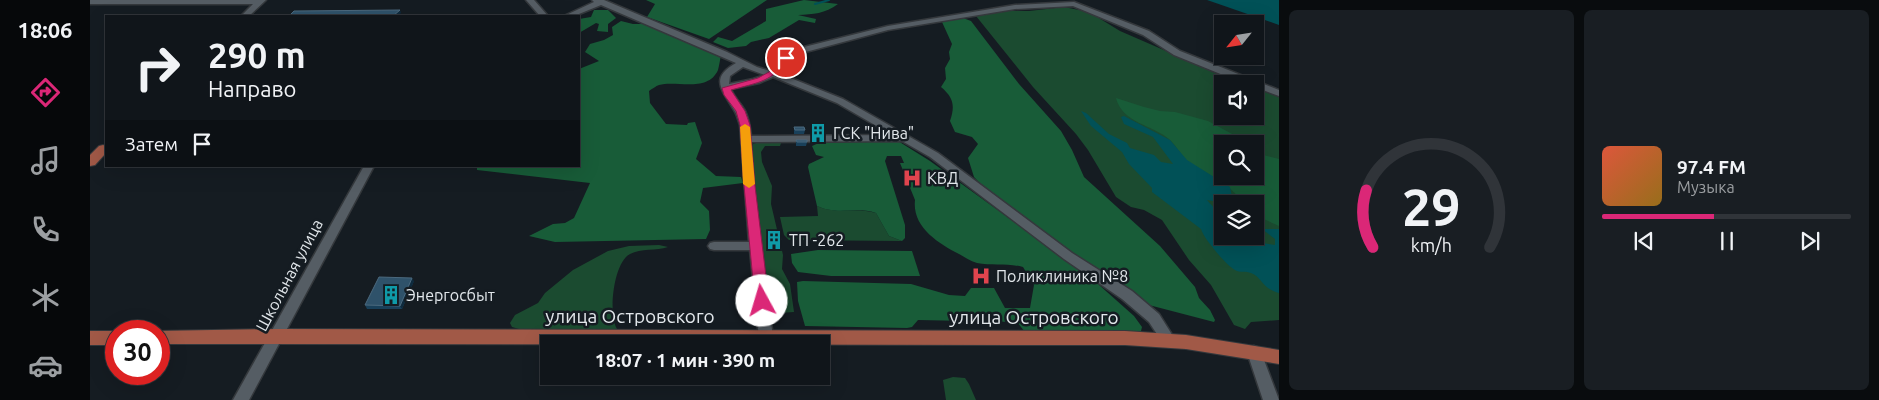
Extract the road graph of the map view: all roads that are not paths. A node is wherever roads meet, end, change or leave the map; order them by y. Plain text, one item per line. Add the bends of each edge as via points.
1 (530, 0) edge
2 (144, 1) edge
3 (234, 1) edge
4 (261, 1) edge
5 (601, 1) edge
6 (90, 2) edge
7 (246, 15) edge
8 (543, 15) edge
9 (570, 15) edge
10 (743, 63) junction
11 (772, 74) junction
12 (1232, 75) edge
13 (1264, 87) edge
14 (726, 88) junction
15 (1279, 92) edge
16 (905, 138) junction
17 (746, 139) junction
18 (100, 149) edge
19 (90, 162) edge
20 (368, 167) edge
21 (714, 246) dead end
22 (756, 246) junction
23 (766, 335) edge
24 (276, 336) junction
25 (170, 337) edge
26 (540, 337) edge
27 (90, 338) edge
28 (105, 338) edge
29 (830, 338) edge
30 (1169, 340) junction
31 (1254, 352) junction
32 (1279, 357) edge
33 (241, 400) edge
34 (1270, 400) edge

1 - 8 street
2 - 3 street
2 - 6 street
3 - 4 street
4 - 7 street
5 - 9 street
5 - 10 street
10 - 11 street
10 - 14 street via 724,76
11 - 12 street via 795,52 888,28 1015,7 1074,4
11 - 14 street
11 - 16 street via 840,101
13 - 15 street
14 - 17 street via 740,111
16 - 17 street
16 - 30 street via 934,155 1068,256 1127,295 1154,318
17 - 22 street
18 - 19 main road
20 - 24 street, Школьная улица
21 - 22 street
22 - 23 street
24 - 25 main road, улица Островского
24 - 26 main road, улица Островского
24 - 33 street, Школьная улица
27 - 28 main road
29 - 30 main road, улица Островского
30 - 31 main road, улица Островского
31 - 32 main road, улица Островского
31 - 34 street

